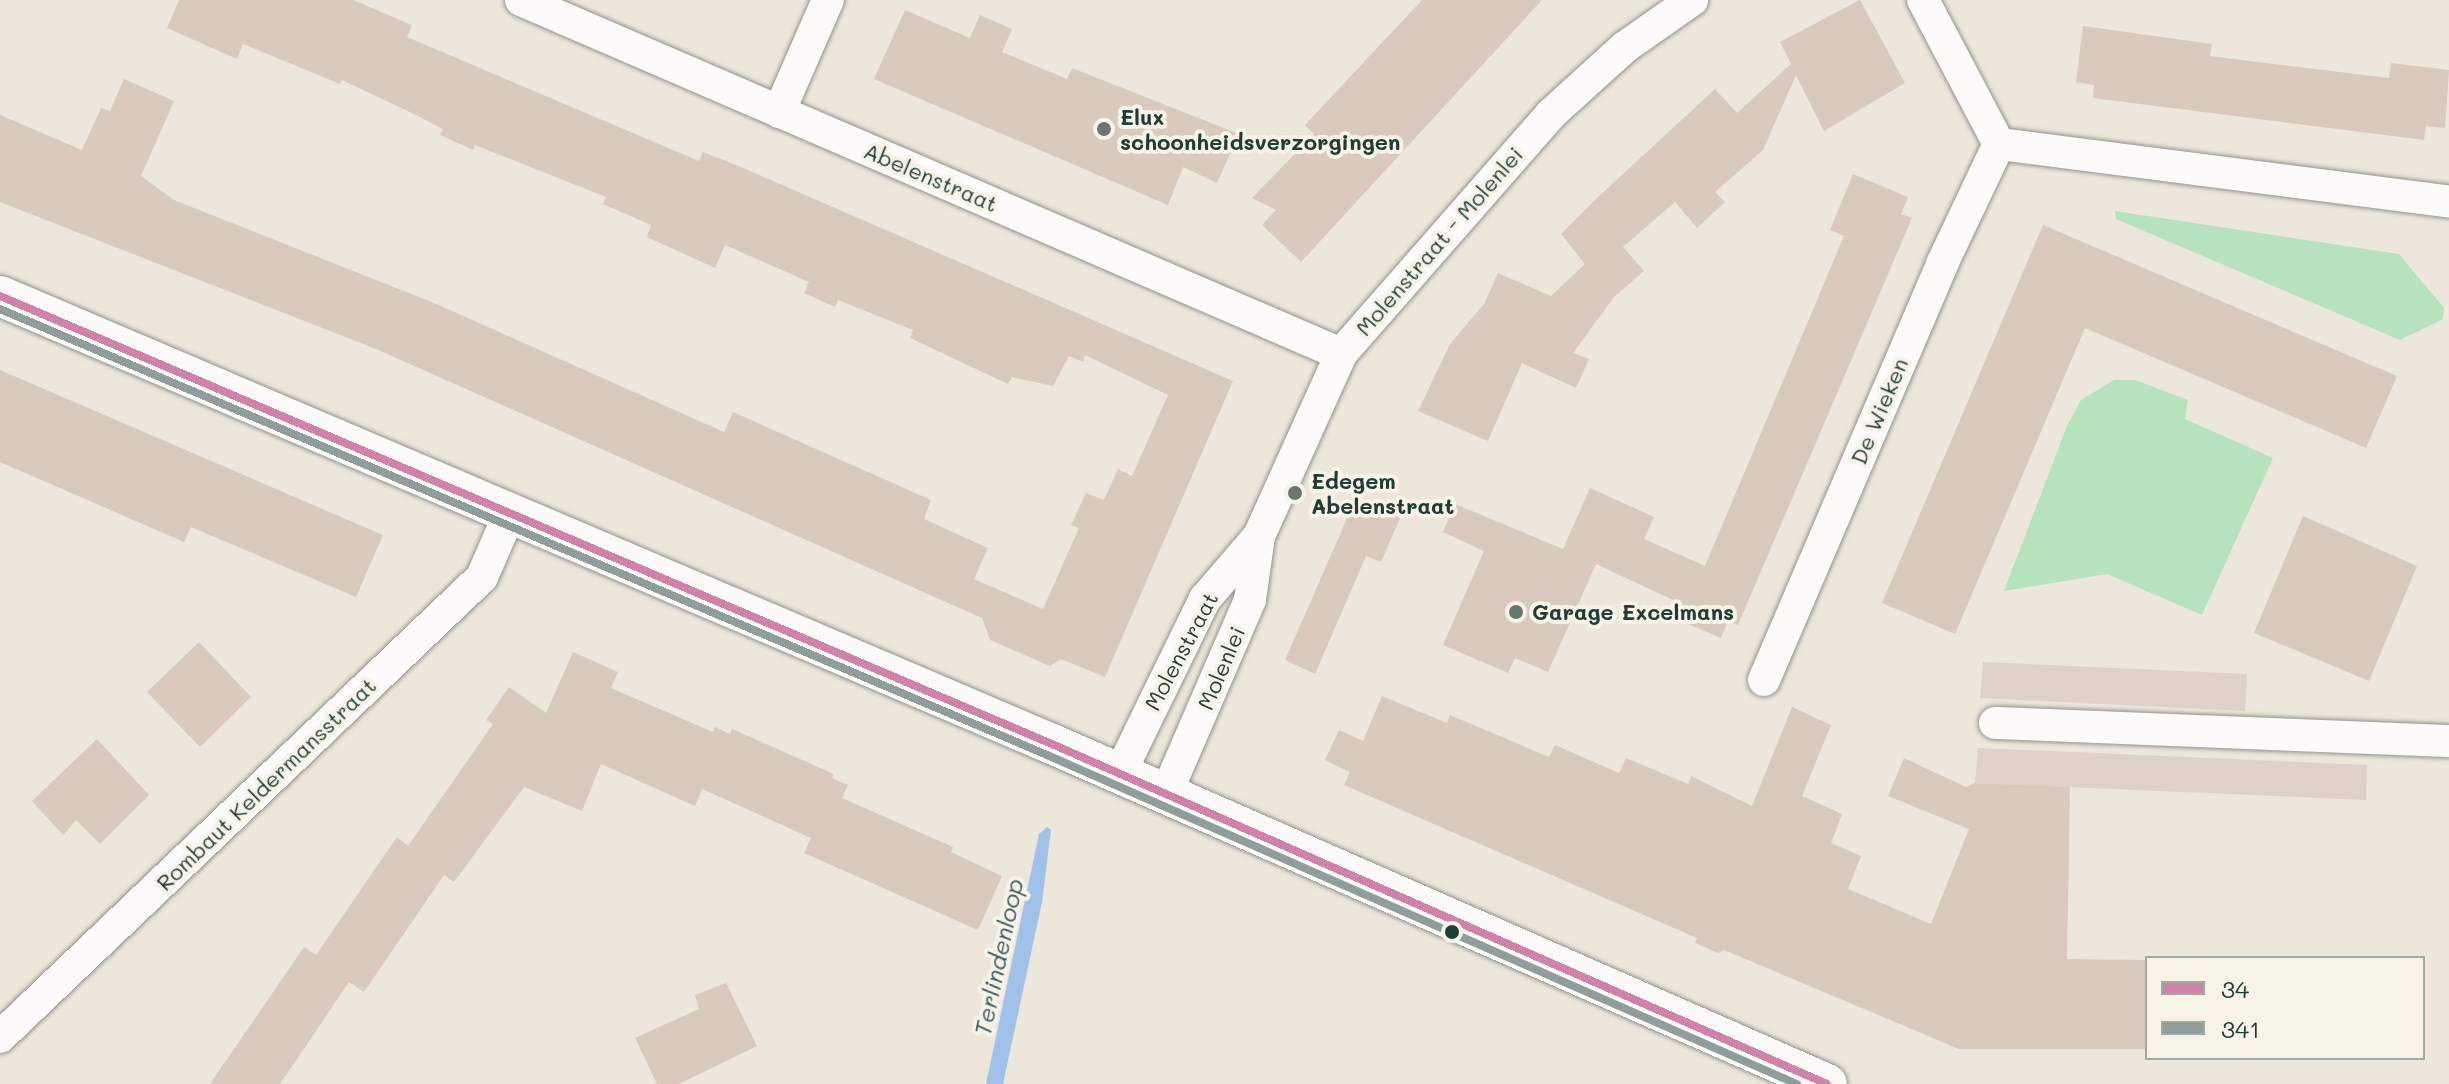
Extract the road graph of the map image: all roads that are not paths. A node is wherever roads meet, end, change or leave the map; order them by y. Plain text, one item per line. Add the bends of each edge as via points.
1 (521, 0) edge
2 (828, 0) edge
3 (1692, 0) edge
4 (1923, 0) edge
5 (779, 112) junction
6 (1999, 144) junction
7 (2449, 202) edge
8 (0, 296) edge
9 (1341, 354) junction
10 (509, 515) junction
11 (1259, 536) junction
12 (1764, 680) dead end
13 (1995, 723) dead end
14 (2449, 741) edge
15 (1119, 775) junction
16 (1166, 794) junction
17 (0, 1037) edge
18 (1827, 1084) edge

1 - 5 street, Abelenstraat
2 - 5 street
3 - 9 street, Molenstraat - Molenlei via 1625,47 1550,115
4 - 6 street
5 - 9 street, Abelenstraat
6 - 7 street
6 - 12 street, De Wieken
8 - 10 street
9 - 11 street, Molenstraat - Molenlei
10 - 15 street
10 - 17 street, Rombaut Keldermansstraat via 482,577
11 - 15 street, Molenstraat via 1205,599
11 - 16 street, Molenlei via 1250,600
13 - 14 street
15 - 16 street
16 - 18 street

